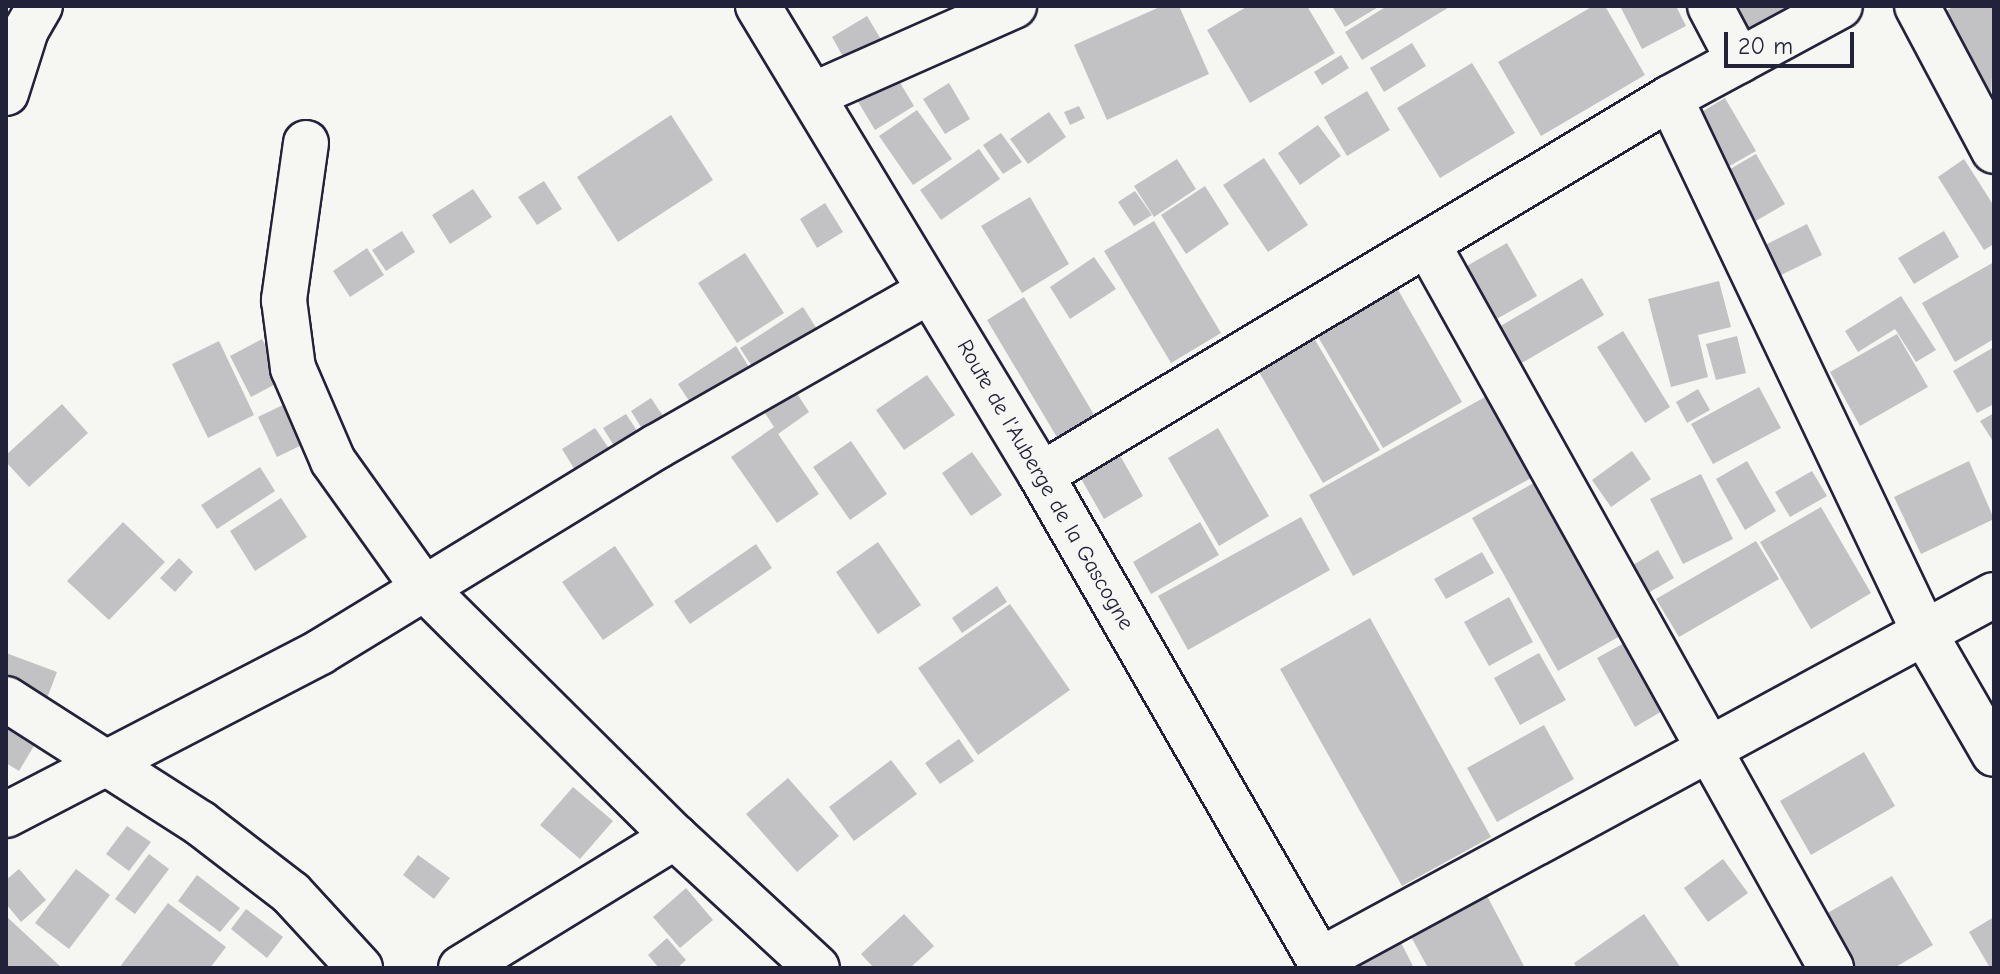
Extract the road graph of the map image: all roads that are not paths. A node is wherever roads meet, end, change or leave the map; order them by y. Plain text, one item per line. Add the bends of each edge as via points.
1 (40, 6) edge
2 (758, 6) edge
3 (1014, 6) edge
4 (1710, 6) edge
5 (1840, 6) edge
6 (1917, 6) edge
7 (1739, 61) junction
8 (6, 93) edge
9 (813, 95) junction
10 (1670, 98) junction
11 (306, 143) dead end
12 (1994, 151) edge
13 (1428, 245) junction
14 (930, 291) junction
15 (1041, 475) junction
16 (423, 587) junction
17 (1994, 595) edge
18 (1926, 636) junction
19 (6, 699) edge
20 (1711, 750) junction
21 (1994, 754) edge
22 (108, 763) junction
23 (6, 815) edge
24 (675, 837) junction
25 (1322, 964) edge
26 (360, 968) edge
27 (461, 968) edge
28 (817, 968) edge
29 (1831, 968) edge

1 - 8 street via 26,30
2 - 9 street, Route de l'Auberge de la Gascogne
3 - 9 street
4 - 7 street
5 - 7 street
6 - 12 street
7 - 10 street
9 - 14 street, Route de l'Auberge de la Gascogne
10 - 13 street
10 - 18 street
11 - 16 street via 284,300 293,368 333,461
13 - 15 street
13 - 20 street
14 - 15 street, Route de l'Auberge de la Gascogne
14 - 16 street
15 - 25 street, Route de l'Auberge de la Gascogne
16 - 22 street via 320,652
16 - 24 street
17 - 18 street
18 - 20 street
18 - 21 street
19 - 22 street
20 - 25 street
20 - 29 street
22 - 23 street
22 - 26 street via 200,823 291,893
24 - 27 street
24 - 28 street

